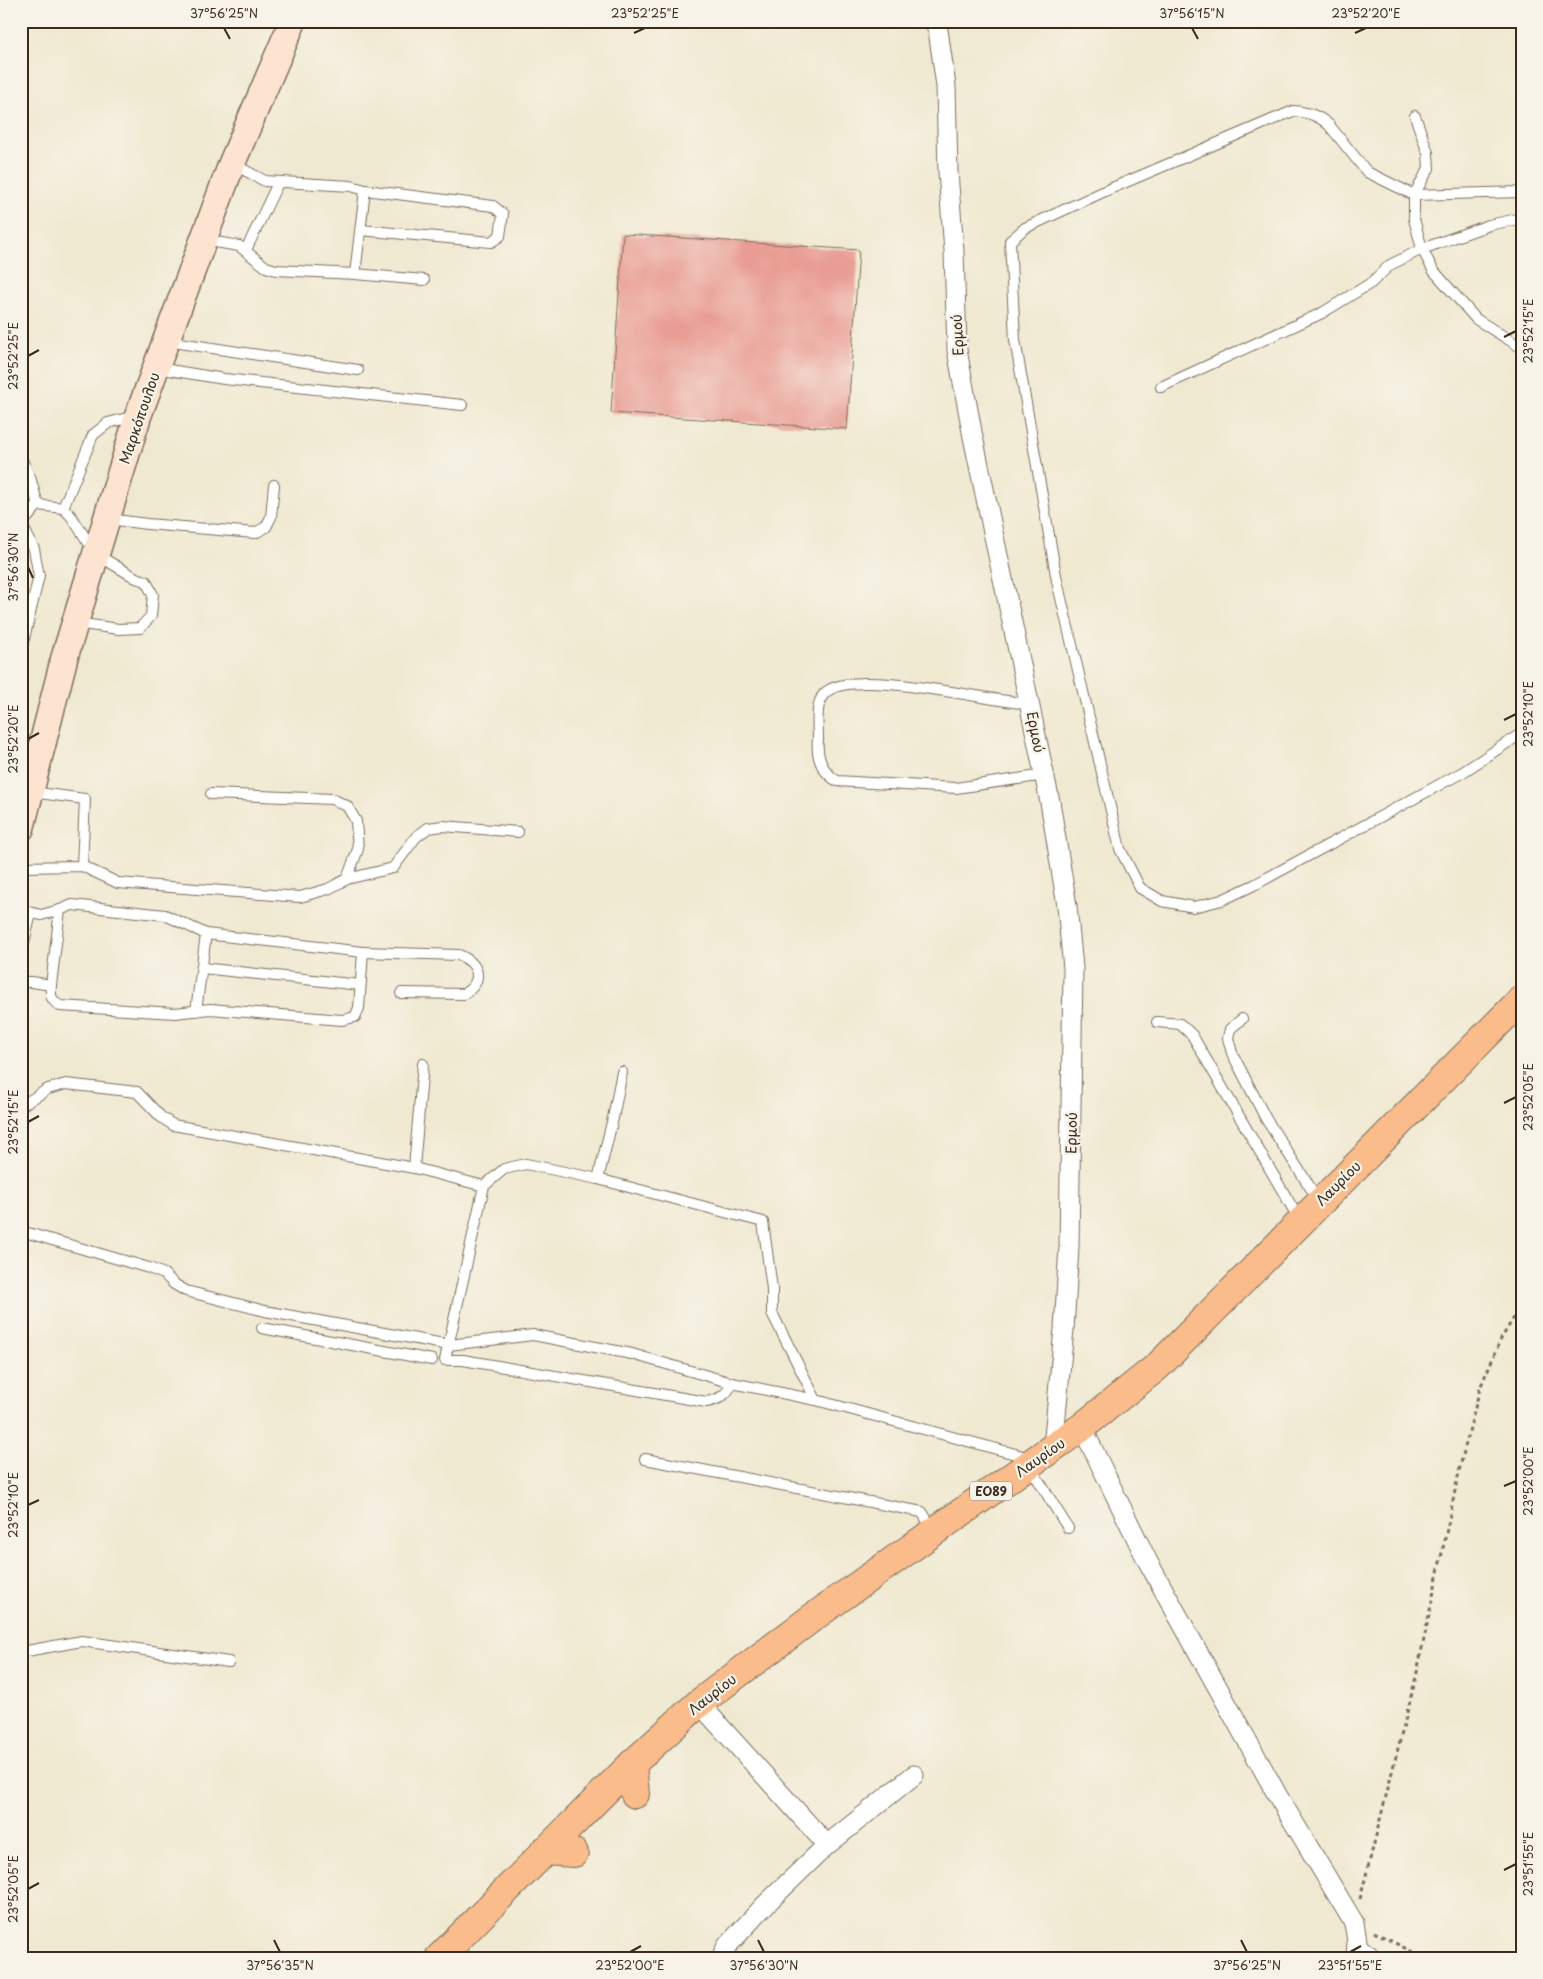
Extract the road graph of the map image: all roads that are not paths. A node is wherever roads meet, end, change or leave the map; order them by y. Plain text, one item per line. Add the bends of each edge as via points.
1 (293, 21) edge
2 (934, 21) edge
3 (1415, 116) dead end
4 (232, 163) junction
5 (278, 183) junction
6 (365, 190) junction
7 (1522, 192) edge
8 (1414, 195) junction
9 (1522, 218) edge
10 (361, 230) junction
11 (203, 240) junction
12 (1422, 249) junction
13 (246, 250) junction
14 (355, 274) junction
15 (424, 280) dead end
16 (165, 341) junction
17 (1522, 348) edge
18 (156, 368) junction
19 (358, 370) dead end
20 (1161, 387) dead end
21 (462, 405) dead end
22 (138, 416) junction
23 (21, 458) edge
24 (274, 485) dead end
25 (38, 504) junction
26 (63, 508) junction
27 (107, 518) junction
28 (22, 525) edge
29 (96, 554) junction
30 (75, 623) junction
31 (21, 652) edge
32 (1031, 704) junction
33 (1522, 733) edge
34 (1045, 775) junction
35 (30, 792) junction
36 (211, 794) dead end
37 (21, 828) edge
38 (518, 832) dead end
39 (82, 866) junction
40 (21, 867) edge
41 (347, 879) junction
42 (60, 910) junction
43 (26, 911) edge
44 (206, 934) junction
45 (363, 952) junction
46 (21, 954) edge
47 (202, 968) junction
48 (21, 982) edge
49 (51, 985) junction
50 (360, 985) junction
51 (400, 993) dead end
52 (1522, 1000) edge
53 (196, 1011) junction
54 (1242, 1019) dead end
55 (1157, 1022) dead end
56 (423, 1064) dead end
57 (622, 1072) dead end
58 (21, 1106) edge
59 (414, 1168) junction
60 (598, 1179) junction
61 (484, 1186) junction
62 (1319, 1202) junction
63 (1300, 1222) junction
64 (21, 1232) edge
65 (333, 1323) junction
66 (262, 1328) dead end
67 (330, 1342) junction
68 (448, 1345) junction
69 (432, 1360) dead end
70 (732, 1383) junction
71 (816, 1400) junction
72 (1082, 1427) junction
73 (645, 1458) dead end
74 (1039, 1458) junction
75 (1068, 1528) dead end
76 (935, 1532) junction
77 (21, 1652) edge
78 (229, 1662) dead end
79 (699, 1703) junction
80 (632, 1764) junction
81 (914, 1775) dead end
82 (635, 1794) dead end
83 (827, 1845) junction
84 (544, 1851) junction
85 (574, 1853) dead end
86 (1356, 1941) edge
87 (439, 1958) edge
88 (721, 1958) edge
89 (1376, 1958) edge

1 - 4 main road, Μαρκόπουλου
2 - 32 street, Ερμού via 946,86 957,350
3 - 8 lane via 1428,153 1429,168
4 - 5 lane via 265,181
4 - 11 main road, Μαρκόπουλου
5 - 6 lane via 351,186
5 - 13 lane
6 - 10 lane
6 - 10 lane via 493,206 503,214 500,236 491,242
7 - 8 lane
8 - 12 lane via 1414,219
8 - 33 lane via 1368,172 1322,118 1293,111 1025,228 1010,241 1015,340 1057,581 1120,849 1140,888 1162,901 1194,907 1222,900 1248,888 1463,772
9 - 12 lane via 1489,224
10 - 14 lane
11 - 13 lane
11 - 16 main road, Μαρκόπουλου
12 - 17 lane via 1433,270 1476,319
12 - 20 lane via 1390,265 1371,283 1322,314
13 - 14 lane via 266,267 276,270
14 - 15 lane
16 - 18 main road, Μαρκόπουλου
16 - 19 lane
18 - 21 lane via 224,379
18 - 22 main road, Μαρκόπουλου
22 - 26 lane via 108,423 93,435
22 - 27 main road, Μαρκόπουλου
23 - 25 lane
24 - 27 lane via 271,517 266,527 255,533
25 - 26 lane
25 - 28 lane
26 - 29 lane
27 - 29 main road, Μαρκόπουλου
28 - 31 lane via 34,549 39,576
29 - 30 main road, Μαρκόπουλου
29 - 30 lane via 146,581 153,595 151,616 140,628 119,629
30 - 35 main road, Μαρκόπουλου
32 - 34 street, Ερμού
32 - 34 lane via 905,684 837,686 825,692 820,700 817,753 828,775 837,781 956,788
34 - 74 street, Ερμού via 1067,906 1073,968 1064,1329
35 - 37 main road, Μαρκόπουλου
35 - 39 lane via 85,799
36 - 41 lane via 332,799 348,806 356,821 358,849
38 - 41 lane via 443,826 428,828 393,868
39 - 40 lane
39 - 41 lane via 118,884 300,897
42 - 43 lane via 41,915
42 - 44 lane via 72,905 164,915
42 - 49 lane
43 - 46 lane
44 - 45 lane
44 - 47 lane
45 - 50 lane
45 - 51 lane via 459,955 475,965 478,976 472,989 464,994
47 - 50 lane
47 - 53 lane
48 - 49 lane
49 - 53 lane via 50,996 60,1006 175,1013
50 - 53 lane via 359,1008 355,1017 342,1020 210,1009
52 - 62 main road, Λαυρίου / ΕΟ89
54 - 62 lane via 1230,1029 1228,1038 1232,1054 1266,1119
55 - 63 lane via 1180,1024 1192,1035
56 - 59 lane
57 - 60 lane
58 - 59 lane via 48,1089 66,1084 137,1092 173,1125
59 - 61 lane
60 - 61 lane via 526,1164 504,1169
60 - 71 lane via 763,1222 772,1313
61 - 68 lane
62 - 63 main road, Λαυρίου / ΕΟ89
63 - 72 main road, Λαυρίου / ΕΟ89 via 1158,1366
64 - 65 lane via 149,1268 164,1274 186,1291 265,1311
65 - 67 lane
65 - 68 lane
66 - 67 lane
67 - 69 lane
68 - 70 lane via 533,1335 632,1354
68 - 70 lane via 444,1360 463,1360 706,1402 724,1396
70 - 71 lane
71 - 74 lane
72 - 74 main road, Λαυρίου / ΕΟ89
72 - 86 street via 1147,1560
73 - 76 lane via 922,1512
74 - 75 lane
74 - 76 main road, Λαυρίου / ΕΟ89
76 - 79 main road, Λαυρίου / ΕΟ89 via 812,1618
77 - 78 lane via 82,1641
79 - 80 main road, Λαυρίου / ΕΟ89
79 - 83 street
80 - 82 main road
80 - 84 main road, Λαυρίου / ΕΟ89
81 - 83 street
83 - 88 street via 765,1905 727,1946
84 - 85 main road
84 - 87 main road, Λαυρίου / ΕΟ89
86 - 89 lane

